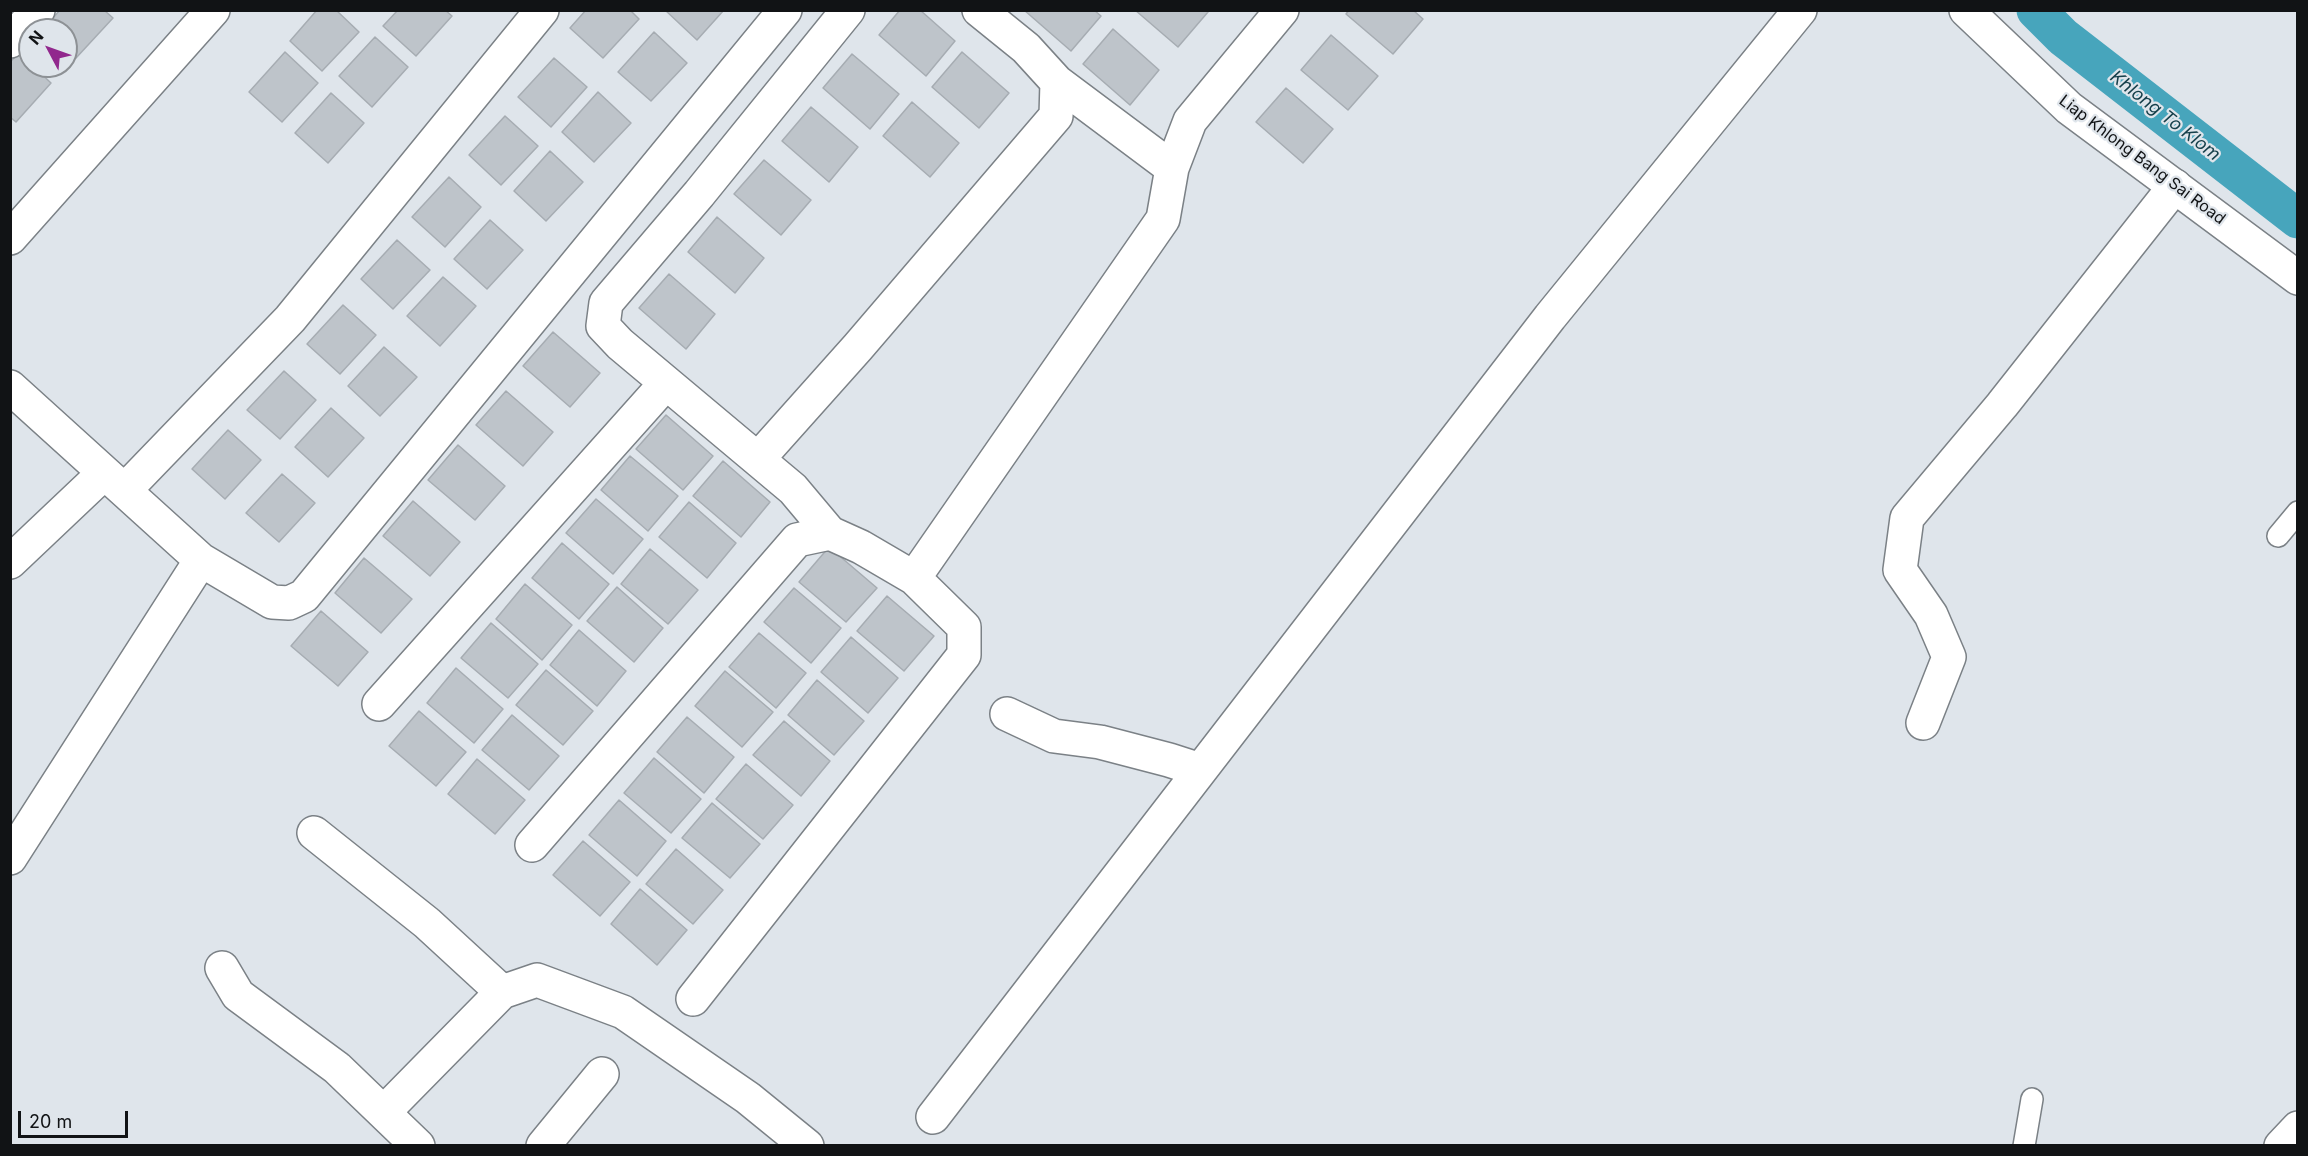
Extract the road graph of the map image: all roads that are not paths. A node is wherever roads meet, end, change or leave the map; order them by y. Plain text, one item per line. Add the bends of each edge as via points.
1 (38, 10) edge
2 (213, 10) edge
3 (542, 10) edge
4 (785, 10) edge
5 (848, 10) edge
6 (979, 10) edge
7 (1282, 10) edge
8 (1800, 10) edge
9 (1966, 10) edge
10 (10, 41) edge
11 (1057, 82) junction
12 (1172, 168) junction
13 (2175, 186) junction
14 (10, 238) edge
15 (2298, 278) edge
16 (666, 383) junction
17 (10, 387) edge
18 (758, 459) junction
19 (115, 481) junction
20 (2298, 512) edge
21 (830, 533) junction
22 (2278, 536) dead end
23 (201, 560) junction
24 (10, 562) edge
25 (914, 578) junction
26 (379, 704) dead end
27 (1006, 714) dead end
28 (1923, 723) dead end
29 (1200, 770) junction
30 (314, 833) dead end
31 (532, 845) dead end
32 (10, 858) edge
33 (222, 968) dead end
34 (502, 992) junction
35 (693, 999) dead end
36 (602, 1074) dead end
37 (2032, 1099) dead end
38 (384, 1112) junction
39 (933, 1117) dead end
40 (2298, 1128) edge
41 (418, 1146) edge
42 (543, 1146) edge
43 (807, 1146) edge
44 (2024, 1146) edge
45 (2281, 1146) edge

1 - 10 street
2 - 14 street
3 - 19 street via 290,319
4 - 23 street via 304,596 289,603 272,602
5 - 16 street via 606,303 603,326
6 - 11 street via 1026,48
7 - 12 street via 1190,121
8 - 29 street via 1550,317
9 - 13 street, Liap Khlong Bang Sai Road via 2069,108
11 - 12 street
11 - 18 street via 1056,116
12 - 25 street via 1163,219
13 - 15 street, Liap Khlong Bang Sai Road
13 - 28 street via 1907,518 1900,570 1931,615 1949,657
16 - 18 street
16 - 26 street
17 - 19 street
18 - 21 street via 794,489
19 - 23 street
19 - 24 street
20 - 22 lane
21 - 25 street
21 - 31 street via 797,540
23 - 32 street
25 - 35 street via 964,627 964,655
27 - 29 street via 1054,736 1100,742
29 - 39 street
30 - 34 street via 427,923
33 - 38 street via 238,995 337,1068
34 - 38 street
34 - 43 street via 537,980 623,1012 748,1098
36 - 42 street
37 - 44 lane
38 - 41 street
40 - 45 street

